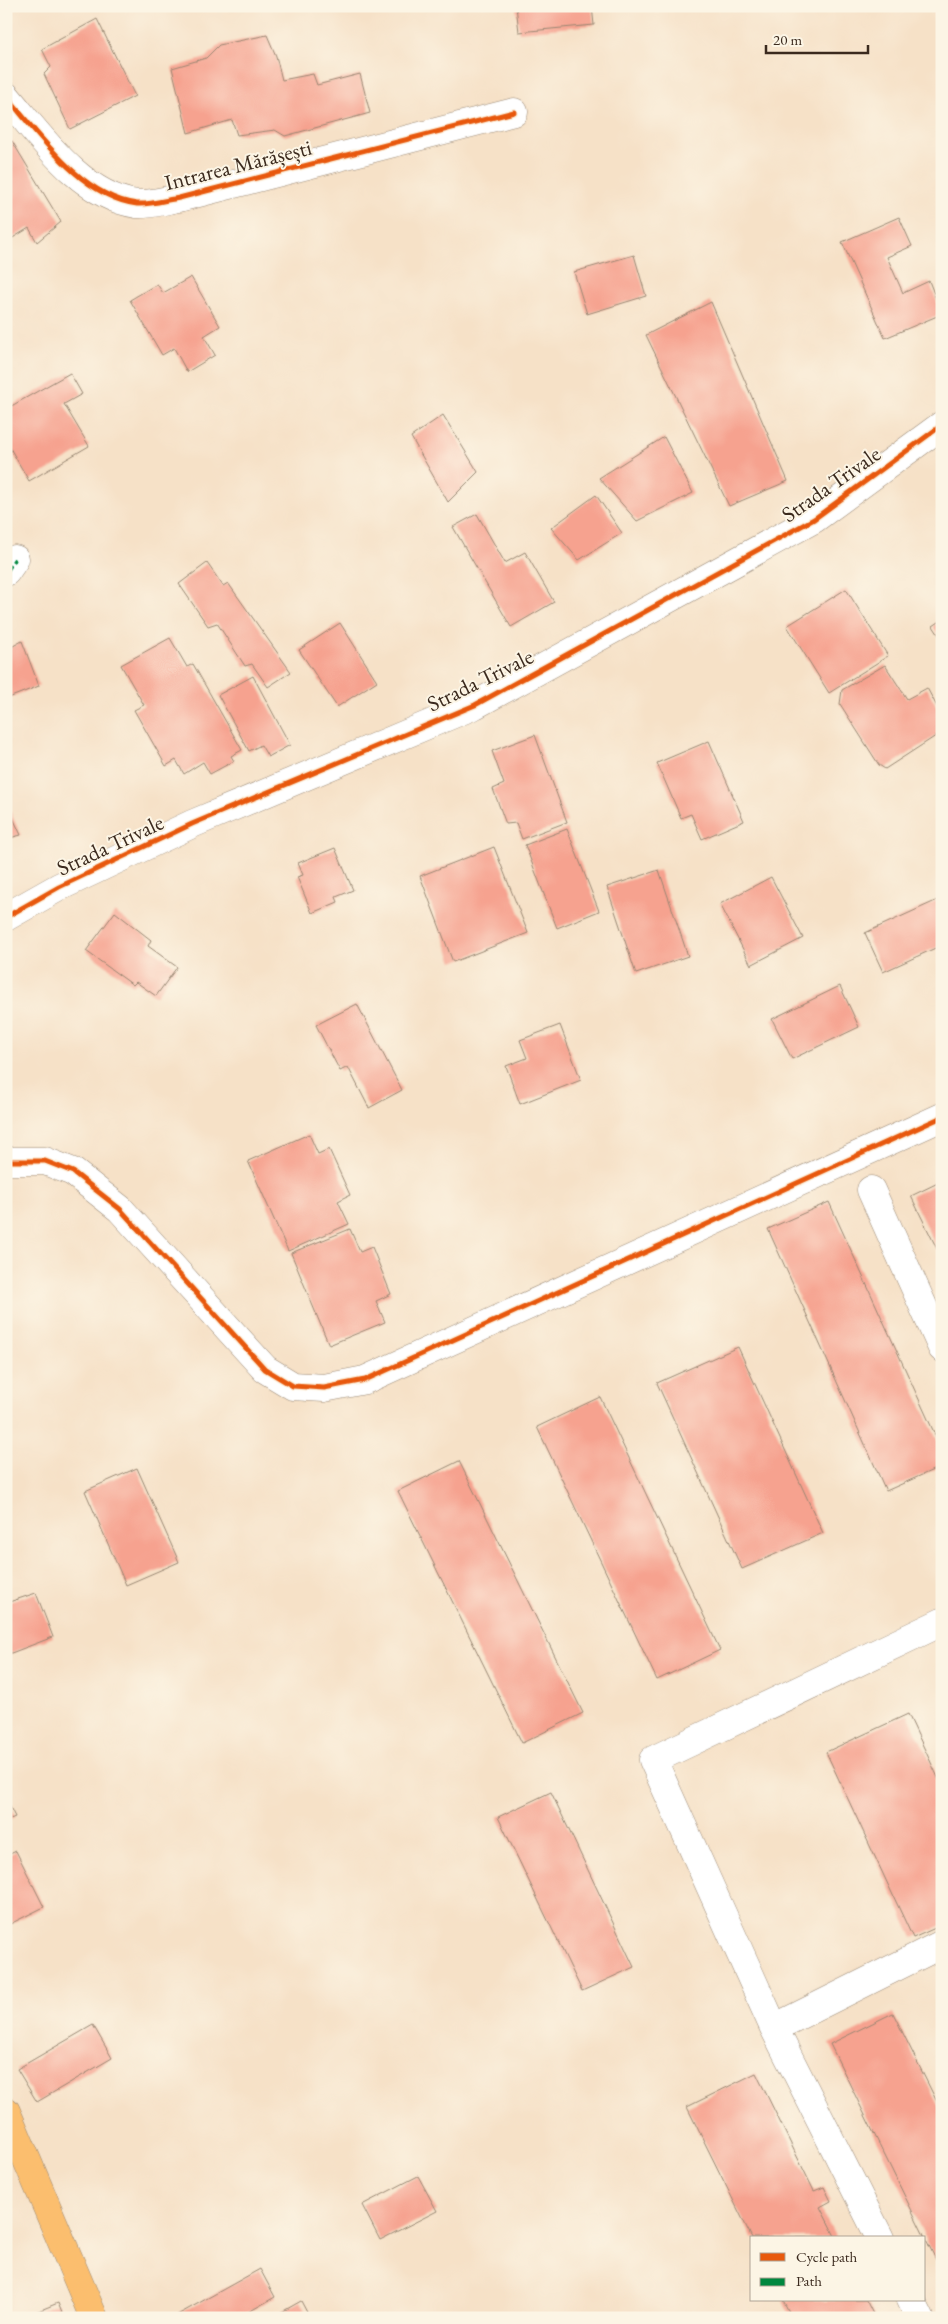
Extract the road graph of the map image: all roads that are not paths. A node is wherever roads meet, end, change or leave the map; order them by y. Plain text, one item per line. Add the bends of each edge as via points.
1 (6, 96) edge
2 (514, 112) dead end
3 (942, 425) edge
4 (6, 917) edge
5 (942, 1117) edge
6 (6, 1161) edge
7 (871, 1190) dead end
8 (942, 1348) edge
9 (942, 1622) edge
10 (942, 1944) edge
11 (774, 2028) junction
12 (6, 2111) edge
13 (879, 2236) edge
14 (912, 2302) edge
15 (942, 2314) edge
16 (94, 2318) edge
17 (920, 2318) edge
18 (934, 2318) edge

1 - 2 street, Intrarea Mărășești via 58,156 102,194 138,204 179,198
3 - 4 street, Strada Trivale via 814,520 475,705 192,824 58,887
5 - 6 street via 365,1380 324,1388 293,1386 265,1369 120,1209 73,1172 45,1161
7 - 8 street
9 - 11 street via 653,1760
10 - 11 street
11 - 13 street
12 - 16 main road
14 - 17 street
15 - 18 street

